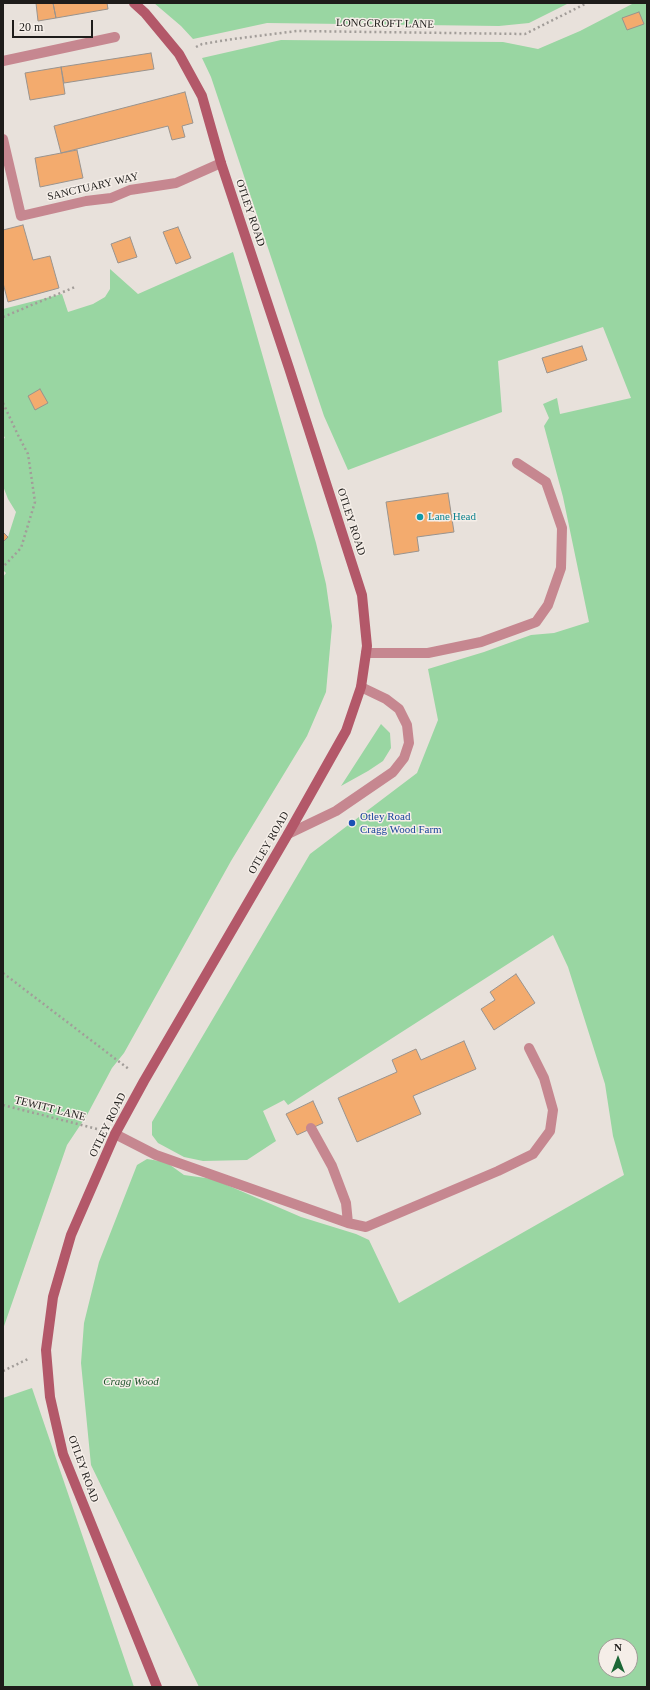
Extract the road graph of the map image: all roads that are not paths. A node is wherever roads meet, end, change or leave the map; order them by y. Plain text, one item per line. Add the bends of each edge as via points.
1 (134, 3) edge
2 (115, 37) dead end
3 (3, 61) edge
4 (3, 139) edge
5 (221, 163) junction
6 (517, 463) dead end
7 (366, 653) junction
8 (361, 687) junction
9 (288, 834) junction
10 (529, 1048) dead end
11 (311, 1128) dead end
12 (115, 1134) junction
13 (348, 1223) junction
14 (157, 1687) edge

1 - 5 street, OTLEY ROAD via 179,54 202,96
2 - 3 street
4 - 5 street, SANCTUARY WAY via 21,216 111,198 130,190 176,183
5 - 7 street, OTLEY ROAD via 362,595
6 - 7 street via 546,482 562,528 561,568 548,605 536,622 481,642 428,653
7 - 8 street, OTLEY ROAD
8 - 9 street, OTLEY ROAD via 346,731
8 - 9 street via 386,699 399,709 407,725 409,742 404,758 393,772 336,811
9 - 12 street, OTLEY ROAD
10 - 13 street via 544,1078 553,1110 550,1131 532,1154 366,1227
11 - 13 street via 332,1166 346,1203
12 - 13 street via 156,1155
12 - 14 street, OTLEY ROAD via 71,1235 53,1297 46,1350 50,1397 63,1454

